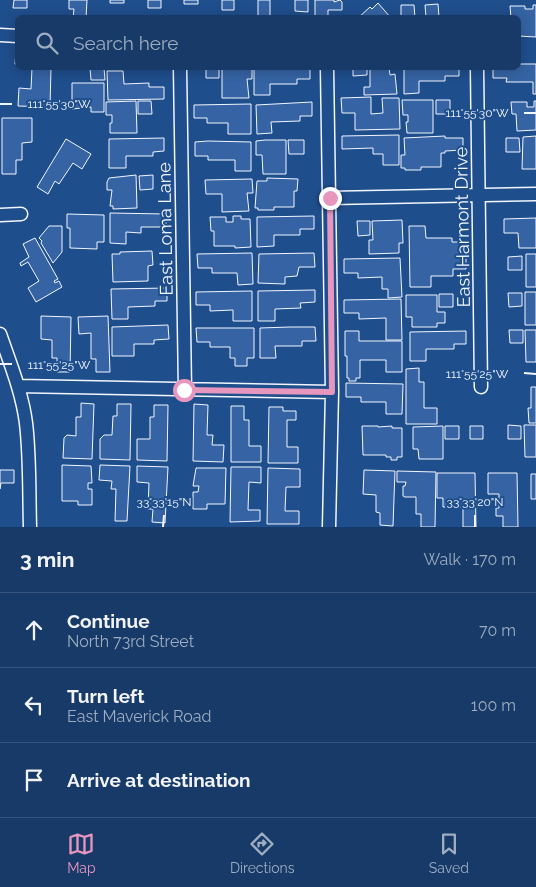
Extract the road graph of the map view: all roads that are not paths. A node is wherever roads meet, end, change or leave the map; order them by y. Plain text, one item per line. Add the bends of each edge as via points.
1 (0, 35) edge
2 (15, 36) edge
3 (180, 70) edge
4 (327, 70) edge
5 (477, 70) edge
6 (536, 194) edge
7 (479, 195) junction
8 (330, 198) junction
9 (21, 214) dead end
10 (0, 215) edge
11 (0, 334) edge
12 (18, 386) junction
13 (481, 387) dead end
14 (184, 390) junction
15 (332, 392) junction
16 (30, 527) edge
17 (328, 527) edge

1 - 2 street
3 - 14 street, East Loma Lane
4 - 8 street
5 - 7 street, East Harmont Drive
6 - 7 street
7 - 8 street
7 - 13 street, East Harmont Drive
8 - 15 street
9 - 10 street
11 - 12 street
12 - 14 street
12 - 16 street via 26,421
14 - 15 street
15 - 17 street

